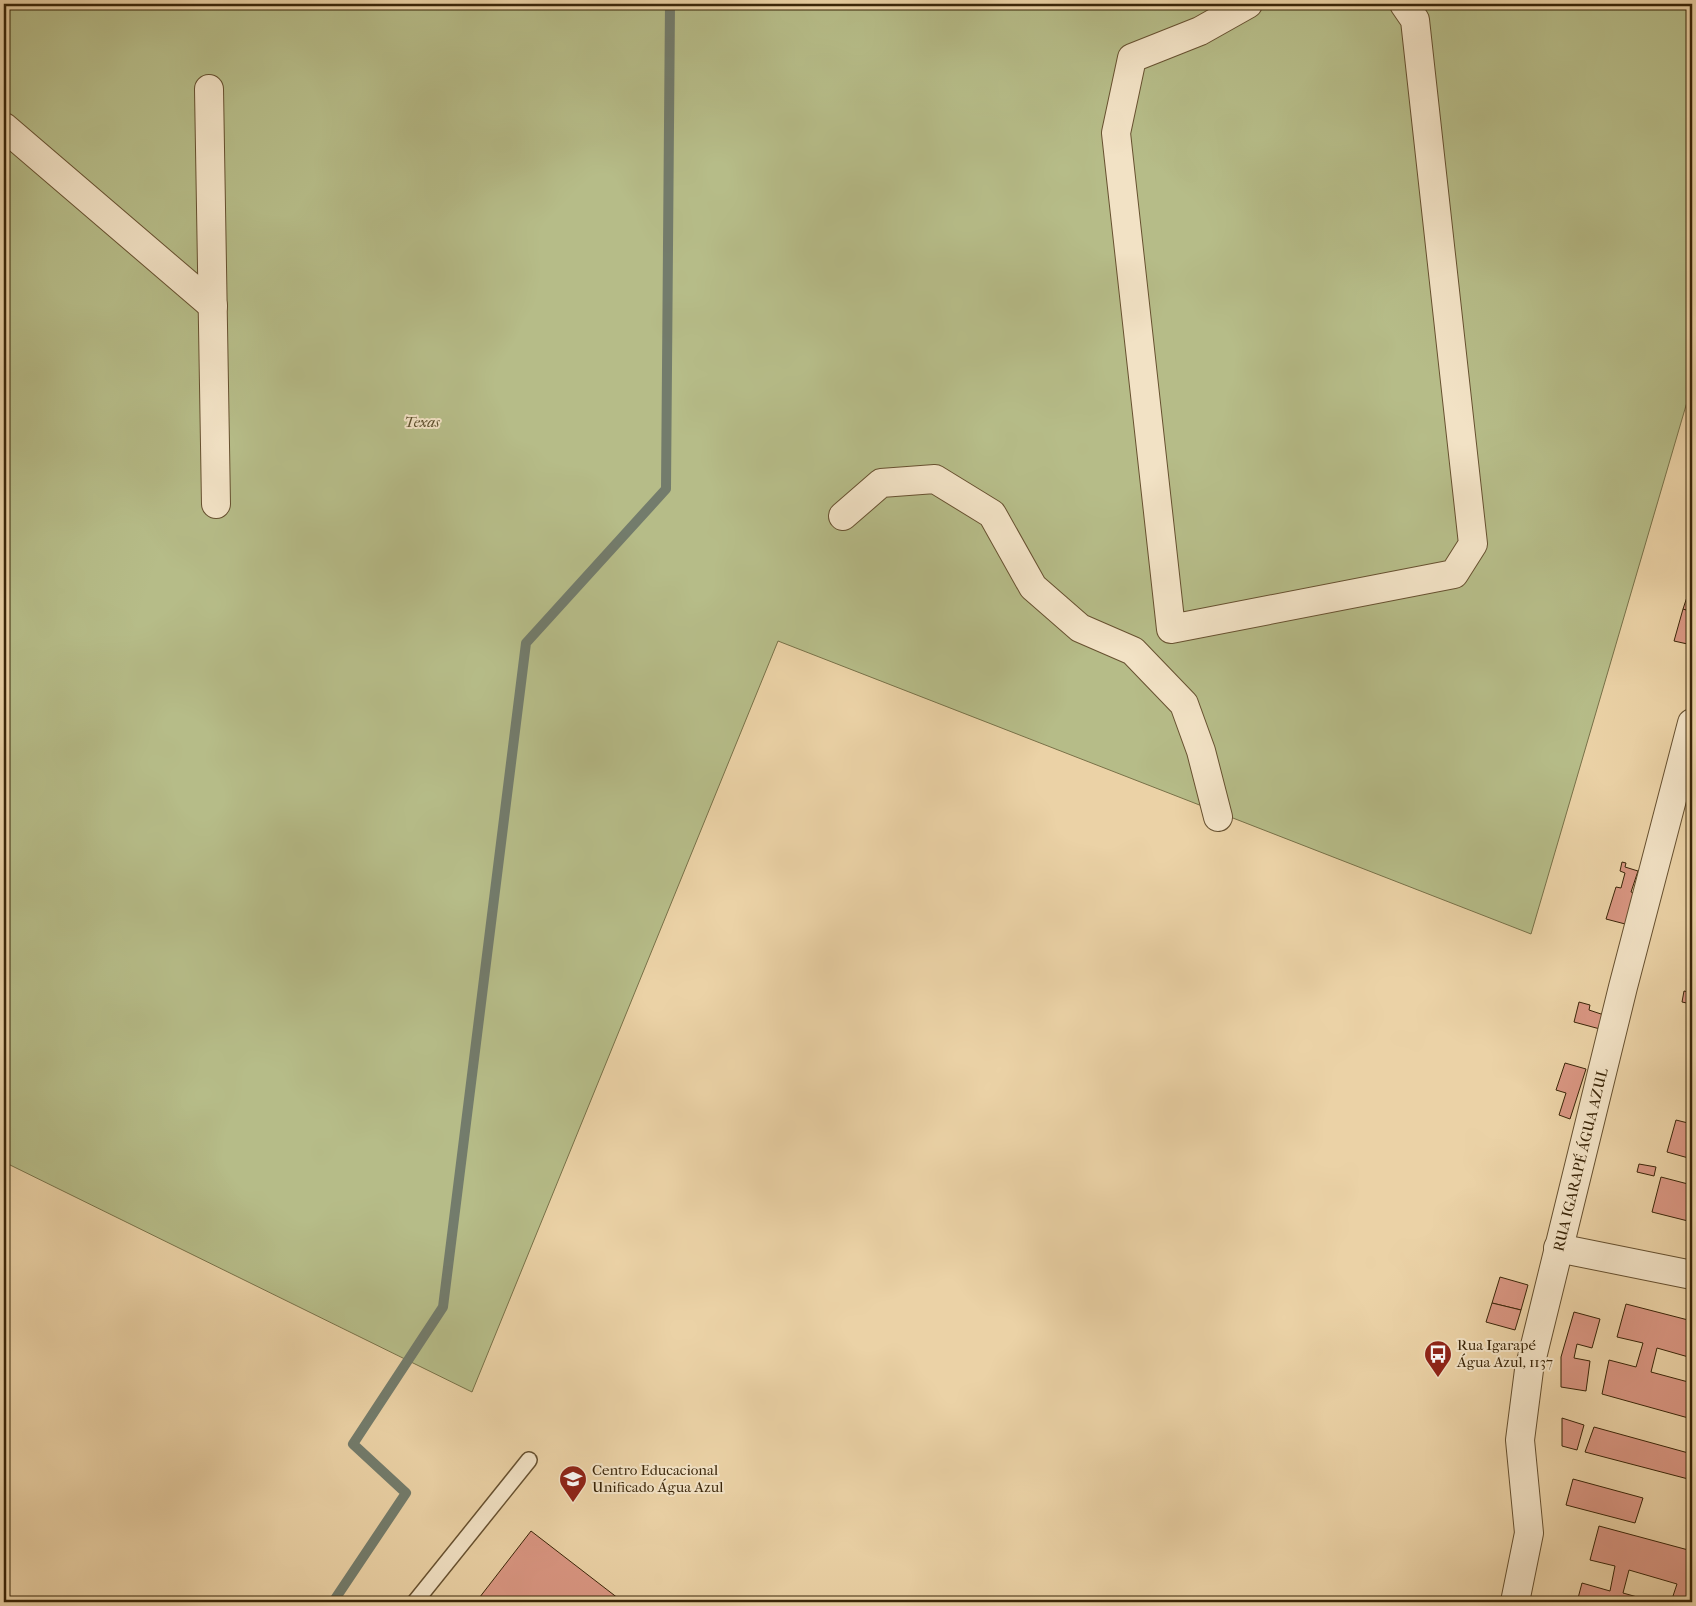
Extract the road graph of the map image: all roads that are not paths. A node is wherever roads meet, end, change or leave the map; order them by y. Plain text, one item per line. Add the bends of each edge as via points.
1 (1248, 4) edge
2 (1404, 4) edge
3 (209, 88) dead end
4 (4, 127) edge
5 (213, 306) junction
6 (216, 504) dead end
7 (843, 516) dead end
8 (1171, 629) junction
9 (1133, 651) junction
10 (1692, 723) edge
11 (1218, 817) dead end
12 (1558, 1248) junction
13 (1692, 1275) edge
14 (529, 1460) dead end
15 (415, 1602) edge
16 (1515, 1602) edge

1 - 8 street via 1200,31 1132,58 1116,133
2 - 8 street via 1414,20 1473,544 1454,574
3 - 5 street
4 - 5 street
5 - 6 street
7 - 9 street via 881,483 935,479 992,514 1033,587 1080,628
8 - 9 street
9 - 11 street via 1184,704 1201,751
10 - 12 street, RUA IGARAPÉ ÁGUA AZUL
12 - 13 street
12 - 16 street, RUA IGARAPÉ ÁGUA AZUL via 1529,1370 1520,1440 1529,1533
14 - 15 lane

